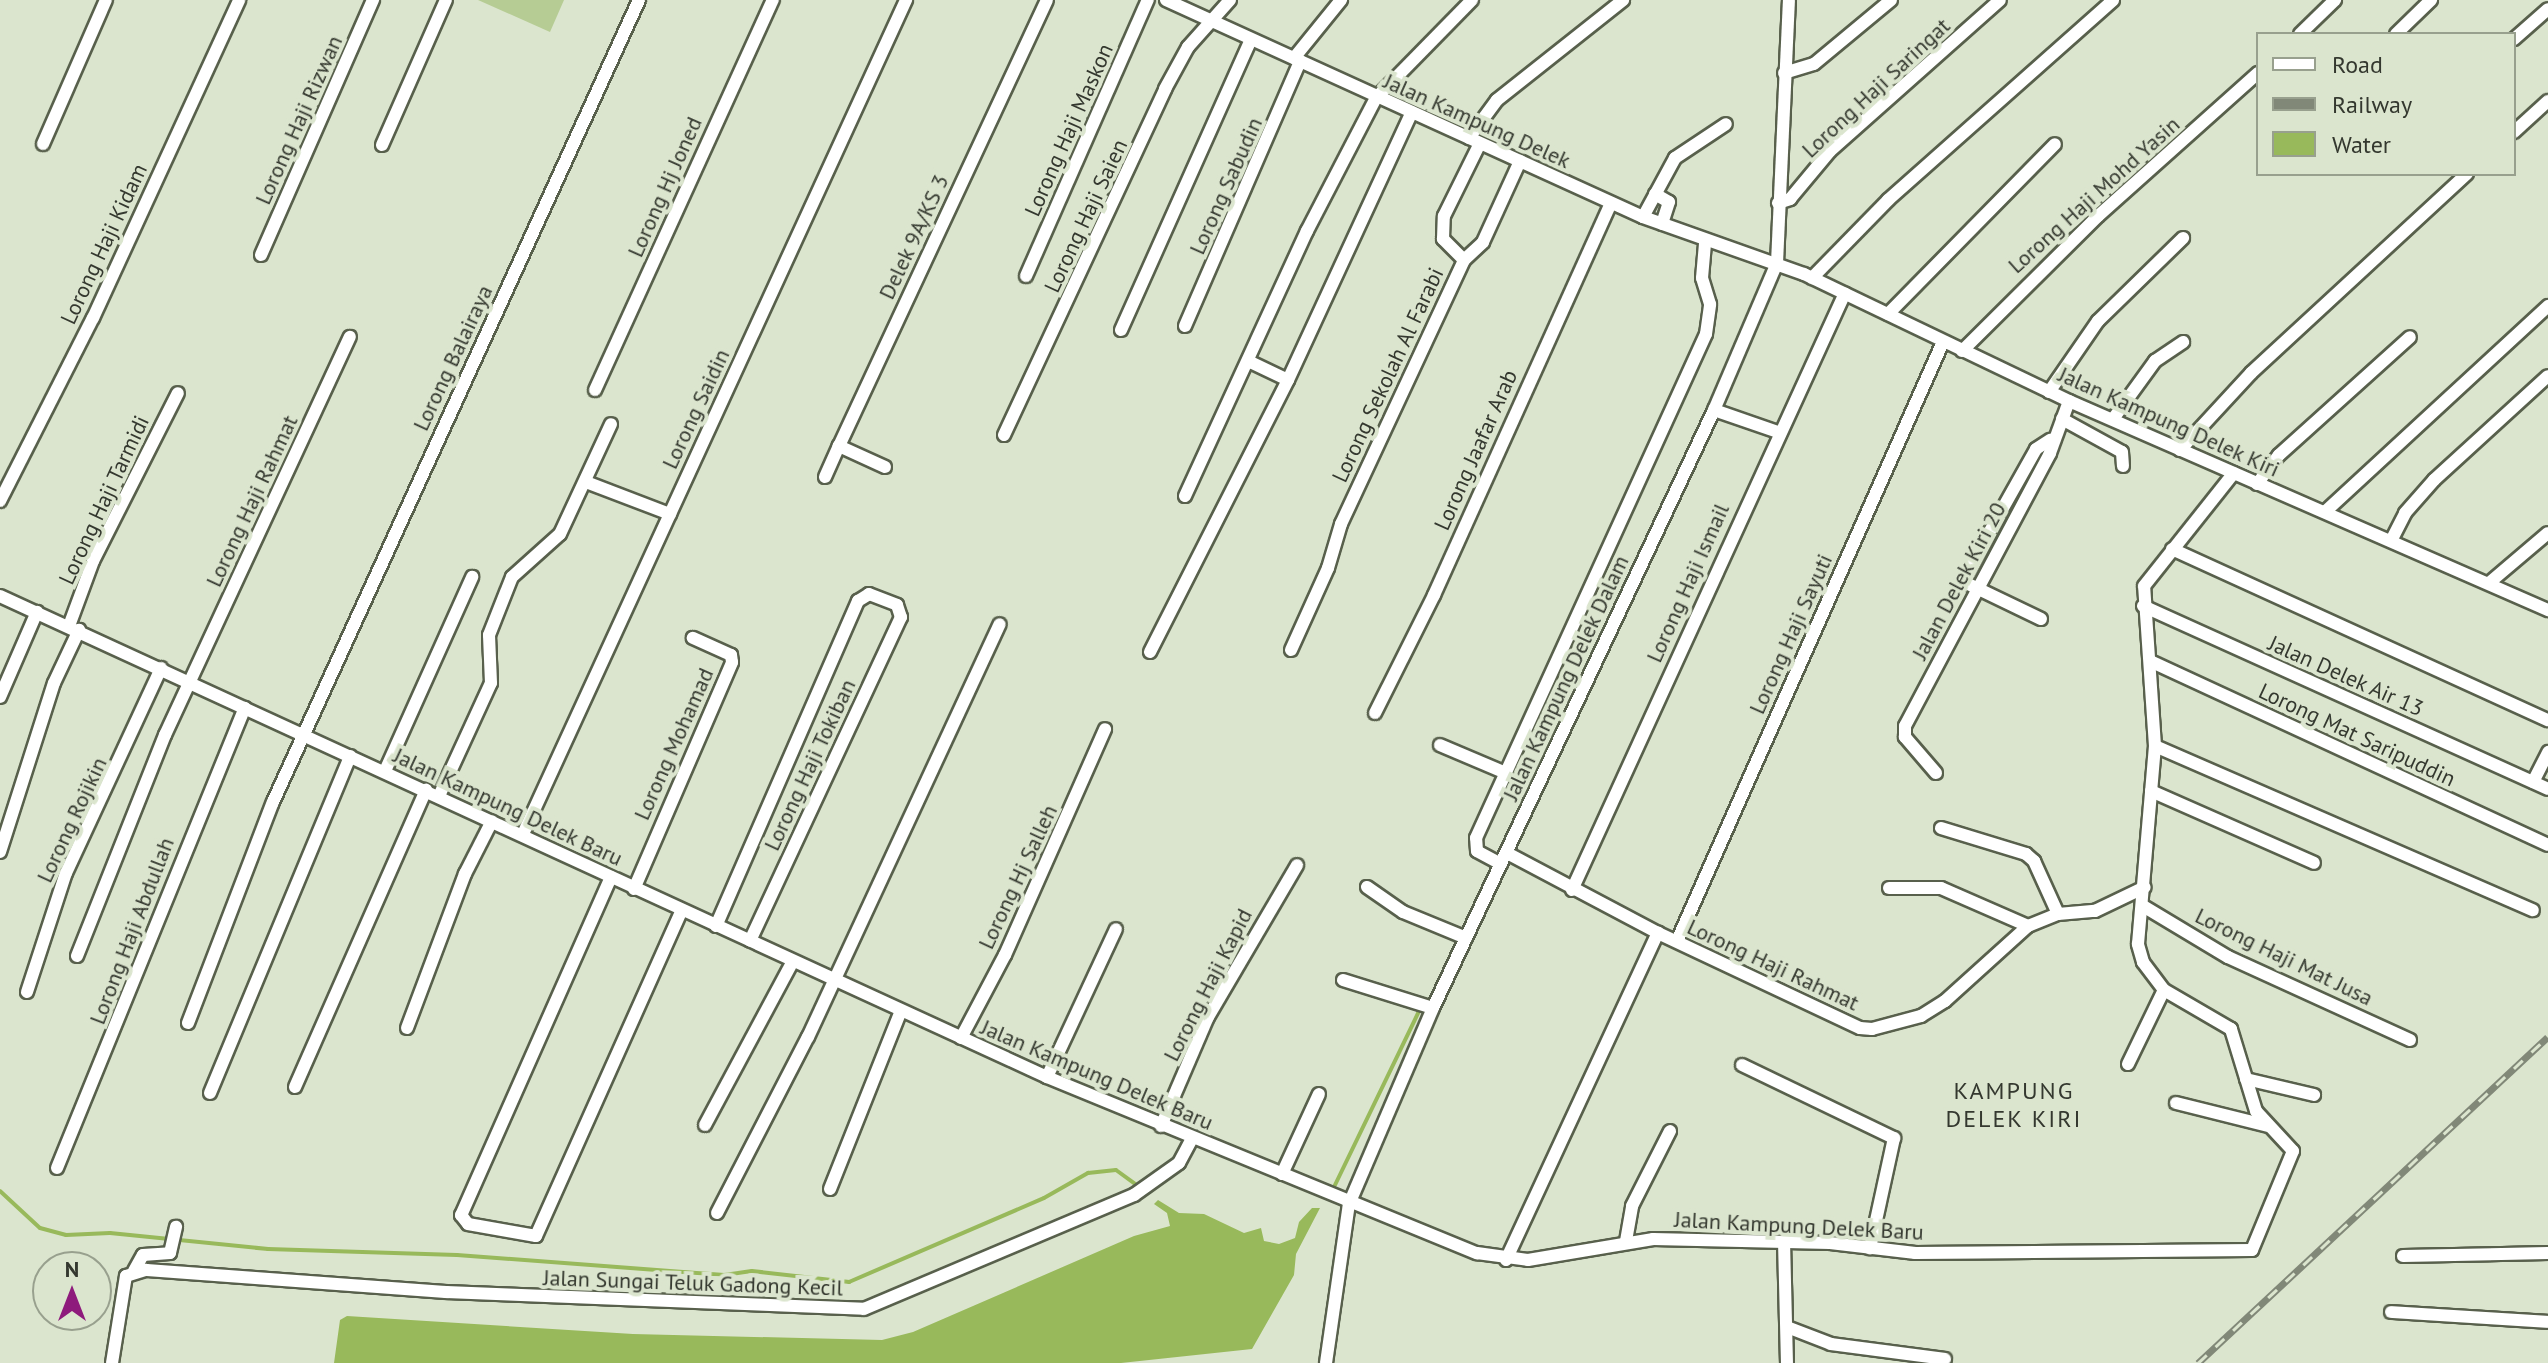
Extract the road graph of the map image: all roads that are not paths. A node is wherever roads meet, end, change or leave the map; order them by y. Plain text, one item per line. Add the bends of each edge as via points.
1 (106, 0) edge
2 (239, 0) edge
3 (373, 0) edge
4 (446, 0) edge
5 (639, 0) edge
6 (773, 0) edge
7 (906, 0) edge
8 (1047, 0) edge
9 (1148, 0) edge
10 (1168, 0) edge
11 (1230, 0) edge
12 (1341, 0) edge
13 (1472, 0) edge
14 (1623, 0) edge
15 (1789, 0) edge
16 (1891, 0) edge
17 (2000, 0) edge
18 (2113, 0) edge
19 (2335, 0) edge
20 (2431, 0) edge
21 (2548, 9) edge
22 (1215, 22) junction
23 (2302, 32) edge
24 (2398, 32) edge
25 (2516, 37) edge
26 (1251, 40) junction
27 (1297, 60) junction
28 (1784, 73) junction
29 (2256, 75) edge
30 (1376, 98) junction
31 (2548, 101) edge
32 (1412, 112) junction
33 (1726, 124) dead end
34 (2516, 130) edge
35 (1474, 140) junction
36 (43, 144) dead end
37 (2055, 144) dead end
38 (382, 145) dead end
39 (1520, 161) junction
40 (2465, 176) edge
41 (1655, 194) junction
42 (1611, 203) junction
43 (1778, 203) junction
44 (1643, 217) junction
45 (1662, 224) junction
46 (2183, 238) dead end
47 (1705, 241) junction
48 (261, 255) dead end
49 (1464, 260) junction
50 (1777, 263) junction
51 (1026, 276) dead end
52 (1812, 278) junction
53 (1845, 293) junction
54 (2548, 306) edge
55 (1888, 314) junction
56 (1185, 326) dead end
57 (1121, 330) dead end
58 (350, 337) dead end
59 (2410, 337) dead end
60 (1943, 342) junction
61 (2183, 342) dead end
62 (1962, 351) junction
63 (1248, 361) junction
64 (2548, 376) edge
65 (1288, 380) junction
66 (595, 390) dead end
67 (2049, 392) junction
68 (178, 393) dead end
69 (2069, 401) junction
70 (1714, 410) junction
71 (2062, 419) junction
72 (2113, 419) junction
73 (611, 424) dead end
74 (1778, 432) junction
75 (1004, 435) dead end
76 (2050, 440) junction
77 (839, 446) junction
78 (2180, 450) junction
79 (2123, 466) dead end
80 (885, 467) dead end
81 (2234, 473) junction
82 (825, 477) dead end
83 (586, 482) junction
84 (2257, 484) junction
85 (1185, 496) dead end
86 (0, 501) edge
87 (2327, 510) junction
88 (670, 514) junction
89 (2548, 533) edge
90 (2392, 539) junction
91 (2172, 549) junction
92 (472, 577) dead end
93 (2489, 583) junction
94 (1978, 588) junction
95 (0, 596) edge
96 (2143, 606) junction
97 (2548, 610) edge
98 (37, 612) junction
99 (2041, 619) dead end
100 (1000, 624) dead end
101 (74, 628) junction
102 (693, 638) dead end
103 (1291, 650) dead end
104 (1150, 652) dead end
105 (2150, 661) junction
106 (161, 668) junction
107 (190, 682) junction
108 (0, 697) edge
109 (245, 708) junction
110 (1375, 713) dead end
111 (2548, 720) edge
112 (1105, 729) dead end
113 (303, 734) junction
114 (1440, 745) dead end
115 (2155, 746) junction
116 (2548, 752) edge
117 (350, 756) junction
118 (385, 771) junction
119 (1506, 773) junction
120 (1936, 773) dead end
121 (2533, 782) junction
122 (2548, 789) edge
123 (426, 790) junction
124 (2151, 791) junction
125 (439, 796) junction
126 (492, 821) junction
127 (1941, 828) dead end
128 (523, 834) junction
129 (2548, 845) edge
130 (0, 852) edge
131 (1497, 859) junction
132 (2314, 863) dead end
133 (1297, 865) dead end
134 (611, 877) junction
135 (1367, 887) dead end
136 (2145, 887) junction
137 (1889, 888) dead end
138 (634, 889) junction
139 (1572, 890) junction
140 (2143, 906) junction
141 (682, 910) junction
142 (2533, 910) dead end
143 (2058, 914) junction
144 (716, 926) junction
145 (2028, 926) junction
146 (1116, 929) dead end
147 (1658, 933) junction
148 (1466, 938) junction
149 (750, 941) junction
150 (1677, 941) junction
151 (77, 956) dead end
152 (793, 961) junction
153 (834, 979) junction
154 (1343, 980) dead end
155 (2164, 990) junction
156 (27, 992) dead end
157 (1426, 1005) junction
158 (901, 1011) junction
159 (188, 1023) dead end
160 (407, 1028) dead end
161 (961, 1038) junction
162 (2410, 1040) dead end
163 (2128, 1064) dead end
164 (1742, 1065) dead end
165 (1047, 1077) junction
166 (2246, 1079) junction
167 (295, 1087) dead end
168 (210, 1093) dead end
169 (1319, 1094) dead end
170 (2314, 1095) dead end
171 (2176, 1103) dead end
172 (705, 1125) dead end
173 (1161, 1126) junction
174 (2268, 1126) junction
175 (1670, 1131) dead end
176 (1192, 1139) junction
177 (57, 1168) dead end
178 (1282, 1174) junction
179 (830, 1189) dead end
180 (1349, 1204) junction
181 (717, 1213) dead end
182 (176, 1227) dead end
183 (1626, 1241) junction
184 (1784, 1241) junction
185 (1870, 1248) junction
186 (2548, 1253) edge
187 (2403, 1256) dead end
188 (1506, 1260) junction
189 (140, 1270) junction
190 (2391, 1312) dead end
191 (2548, 1322) edge
192 (1787, 1327) junction
193 (1945, 1359) dead end
194 (112, 1363) edge
195 (1326, 1363) edge
196 (1787, 1363) edge

1 - 36 street
2 - 86 street, Lorong Haji Kidam via 93,318
3 - 48 street, Lorong Haji Rizwan
4 - 38 street
5 - 113 street, Lorong Balairaya
6 - 66 street, Lorong Hj Joned
7 - 88 street, Lorong Saidin
8 - 77 street, Delek 9A/KS 3
9 - 51 street, Lorong Haji Maskon
10 - 22 street, Jalan Kampung Delek
11 - 22 street, Lorong Haji Saien
12 - 27 street, Lorong Sabudin
13 - 30 street
14 - 35 street via 1497,100
15 - 28 street, Jalan Kampung Delek Dalam
16 - 28 street via 1814,64
17 - 43 street, Lorong Haji Saringat via 1830,151 1790,199
18 - 52 street via 1888,200
19 - 23 street
20 - 24 street
21 - 25 street
22 - 26 street, Jalan Kampung Delek
22 - 75 street, Lorong Haji Saien via 1188,47 1165,89
26 - 27 street, Jalan Kampung Delek
26 - 57 street
27 - 30 street, Jalan Kampung Delek
27 - 56 street, Lorong Sabudin
28 - 43 street, Jalan Kampung Delek Dalam
29 - 62 street, Lorong Haji Mohd Yasin via 2098,216
30 - 32 street, Jalan Kampung Delek
30 - 63 street
31 - 34 street
32 - 35 street, Jalan Kampung Delek
32 - 65 street
33 - 41 street via 1675,158
35 - 39 street, Jalan Kampung Delek
35 - 49 street via 1444,216 1443,239
37 - 55 street
39 - 42 street, Jalan Kampung Delek
39 - 49 street, Lorong Sekolah Al Farabi via 1483,242
40 - 78 street via 2251,373
41 - 44 street
41 - 45 street via 1669,202
42 - 44 street, Jalan Kampung Delek
42 - 110 street, Lorong Jaafar Arab
43 - 50 street, Jalan Kampung Delek Dalam
44 - 45 street, Jalan Kampung Delek
45 - 47 street, Jalan Kampung Delek
46 - 67 street via 2098,321
47 - 50 street, Jalan Kampung Delek
47 - 119 street via 1702,278 1710,304 1706,334
49 - 103 street, Lorong Sekolah Al Farabi via 1341,524 1328,568
50 - 52 street, Jalan Kampung Delek Kiri
50 - 70 street, Jalan Kampung Delek Dalam
52 - 53 street, Jalan Kampung Delek Kiri
53 - 55 street, Jalan Kampung Delek Kiri
53 - 74 street, Lorong Haji Ismail
54 - 87 street
55 - 60 street, Jalan Kampung Delek Kiri
58 - 107 street, Lorong Haji Rahmat
59 - 84 street via 2279,455
60 - 62 street, Jalan Kampung Delek Kiri
60 - 150 street, Lorong Haji Sayuti
61 - 72 street via 2155,361
62 - 67 street, Jalan Kampung Delek Kiri
63 - 65 street
63 - 85 street
64 - 90 street via 2401,519
65 - 104 street
67 - 69 street, Jalan Kampung Delek Kiri
68 - 101 street, Lorong Haji Tarmidi via 93,561
69 - 71 street, Jalan Delek Kiri 20
69 - 72 street, Jalan Kampung Delek Kiri
70 - 74 street
70 - 131 street, Jalan Kampung Delek Dalam
71 - 76 street, Jalan Delek Kiri 20
71 - 79 street via 2122,452
72 - 78 street, Jalan Kampung Delek Kiri
73 - 83 street
74 - 139 street, Lorong Haji Ismail
76 - 94 street, Jalan Delek Kiri 20 via 2050,453
76 - 94 street, Jalan Delek Kiri 20 via 2036,449 1962,581
77 - 80 street
77 - 82 street, Delek 9A/KS 3
78 - 81 street, Jalan Kampung Delek Kiri
81 - 84 street, Jalan Kampung Delek Kiri
81 - 91 street
83 - 88 street
83 - 125 street via 560,534 512,577 489,635 491,683
84 - 87 street, Jalan Kampung Delek Kiri
87 - 90 street, Jalan Kampung Delek Kiri
88 - 128 street, Lorong Saidin
89 - 93 street
90 - 93 street, Jalan Kampung Delek Kiri
91 - 96 street via 2144,586
91 - 111 street
92 - 118 street
93 - 97 street, Jalan Kampung Delek Kiri
94 - 99 street
94 - 120 street, Jalan Delek Kiri 20 via 1905,726 1905,737
95 - 98 street, Jalan Kampung Delek Baru
96 - 105 street
96 - 121 street, Jalan Delek Air 13
98 - 101 street, Jalan Kampung Delek Baru
98 - 108 street
100 - 153 street
101 - 106 street, Jalan Kampung Delek Baru
101 - 130 street, Lorong Haji Tarmidi
102 - 138 street, Lorong Mohamad via 731,655 732,662
105 - 115 street
105 - 129 street, Lorong Mat Saripuddin
106 - 107 street, Jalan Kampung Delek Baru
106 - 156 street, Lorong Rojikin via 66,873
107 - 109 street, Jalan Kampung Delek Baru
107 - 151 street, Lorong Haji Rahmat
109 - 113 street, Jalan Kampung Delek Baru
109 - 177 street, Lorong Haji Abdullah
112 - 161 street, Lorong Hj Salleh
113 - 117 street, Jalan Kampung Delek Baru
113 - 159 street, Lorong Balairaya
114 - 119 street
115 - 124 street
115 - 142 street
116 - 121 street
117 - 118 street, Jalan Kampung Delek Baru
117 - 168 street
118 - 123 street, Jalan Kampung Delek Baru
119 - 131 street via 1474,846
121 - 122 street, Jalan Delek Air 13
123 - 125 street, Jalan Kampung Delek Baru
123 - 167 street
124 - 132 street
124 - 136 street
125 - 126 street, Jalan Kampung Delek Baru
126 - 128 street, Jalan Kampung Delek Baru
126 - 160 street via 465,874
127 - 143 street via 2026,854
128 - 134 street, Jalan Kampung Delek Baru
131 - 139 street, Lorong Haji Rahmat
131 - 148 street, Jalan Kampung Delek Dalam
133 - 173 street, Lorong Haji Kapid via 1208,1017
134 - 138 street, Jalan Kampung Delek Baru
134 - 141 street via 461,1215 468,1224 536,1236
135 - 148 street via 1403,912
136 - 140 street
136 - 143 street, Lorong Haji Rahmat via 2095,911
137 - 145 street via 1941,888
138 - 141 street, Jalan Kampung Delek Baru
139 - 147 street, Lorong Haji Rahmat
140 - 155 street via 2138,944 2143,962
140 - 162 street, Lorong Haji Mat Jusa via 2228,957
141 - 144 street, Jalan Kampung Delek Baru
143 - 145 street, Lorong Haji Rahmat
144 - 149 street, Jalan Kampung Delek Baru
144 - 149 street, Lorong Haji Tokiban via 858,601 869,594 897,605 901,617
145 - 150 street, Lorong Haji Rahmat via 1945,1001 1921,1016 1872,1029 1860,1028
146 - 165 street
147 - 150 street, Lorong Haji Rahmat
147 - 188 street
148 - 157 street, Jalan Kampung Delek Dalam
149 - 152 street, Jalan Kampung Delek Baru
152 - 153 street, Jalan Kampung Delek Baru
152 - 172 street
153 - 158 street, Jalan Kampung Delek Baru
153 - 181 street
154 - 157 street
155 - 163 street
155 - 166 street via 2231,1029
157 - 180 street, Jalan Kampung Delek Dalam
158 - 161 street, Jalan Kampung Delek Baru
158 - 179 street
161 - 165 street, Jalan Kampung Delek Baru
164 - 185 street via 1894,1138
165 - 173 street, Jalan Kampung Delek Baru
166 - 170 street
166 - 174 street via 2256,1111
169 - 178 street
171 - 174 street
173 - 176 street, Jalan Kampung Delek Baru
174 - 185 street, Jalan Kampung Delek Baru via 2293,1158 2252,1250 1915,1253
175 - 183 street via 1632,1206
176 - 178 street, Jalan Kampung Delek Baru
176 - 189 street, Jalan Sungai Teluk Gadong Kecil via 1179,1163 1134,1195 864,1309 837,1312 446,1292
178 - 180 street, Jalan Kampung Delek Baru
180 - 188 street, Jalan Kampung Delek Baru
180 - 195 street, Jalan Kampung Delek Dalam
182 - 189 street via 170,1253 138,1259
183 - 184 street, Jalan Kampung Delek Baru
183 - 188 street, Jalan Kampung Delek Baru
184 - 185 street, Jalan Kampung Delek Baru
184 - 192 street
186 - 187 street
189 - 194 street via 126,1276
190 - 191 street
192 - 193 street via 1831,1344
192 - 196 street

